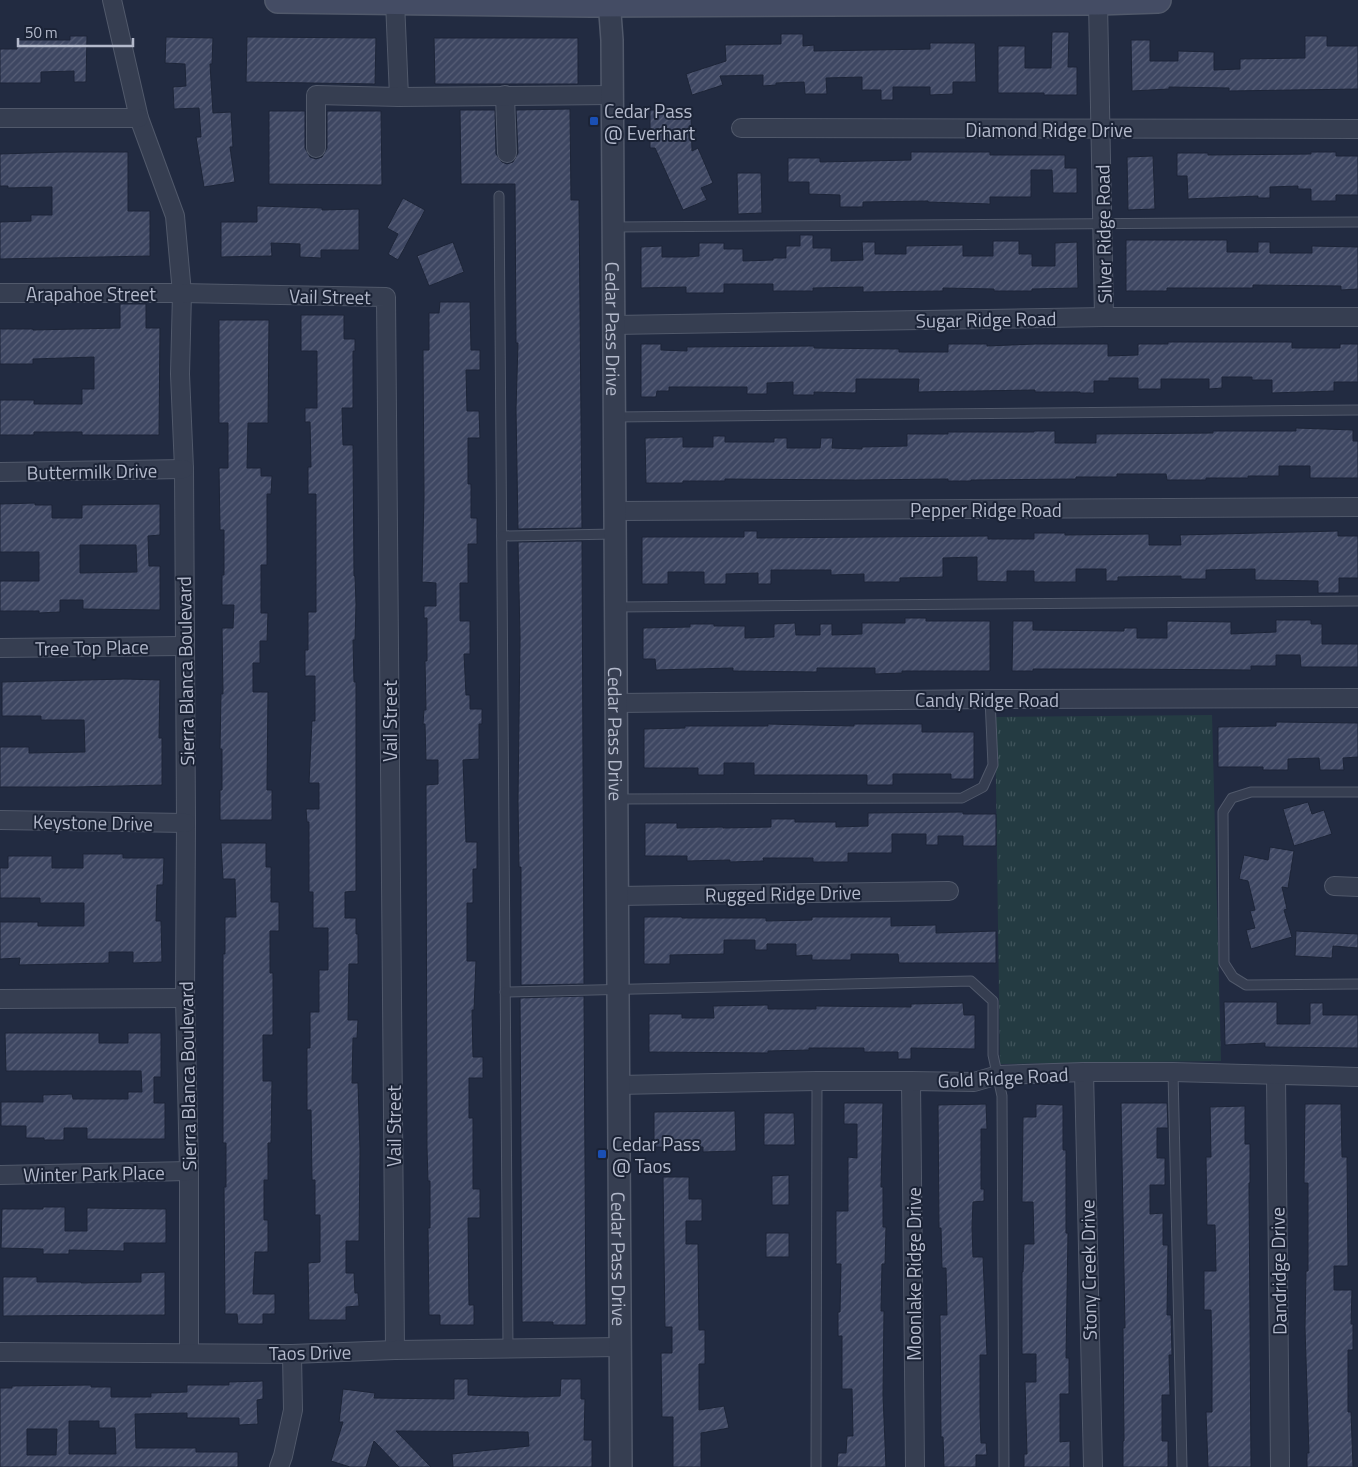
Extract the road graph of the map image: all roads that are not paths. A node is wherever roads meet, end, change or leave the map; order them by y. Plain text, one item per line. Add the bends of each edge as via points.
1 (112, 0) edge
2 (278, 0) edge
3 (1158, 0) edge
4 (395, 1) junction
5 (851, 1) edge
6 (609, 2) edge
7 (1098, 2) junction
8 (505, 95) junction
9 (612, 95) junction
10 (399, 97) junction
11 (0, 118) edge
12 (139, 118) junction
13 (741, 128) dead end
14 (1358, 128) edge
15 (1100, 129) junction
16 (316, 148) dead end
17 (507, 153) dead end
18 (499, 196) dead end
19 (1358, 222) edge
20 (1102, 224) junction
21 (614, 227) junction
22 (0, 293) edge
23 (182, 293) junction
24 (1104, 317) junction
25 (1358, 317) edge
26 (614, 325) junction
27 (1358, 410) edge
28 (614, 417) junction
29 (184, 469) junction
30 (0, 472) edge
31 (1358, 507) edge
32 (615, 511) junction
33 (615, 534) junction
34 (502, 536) junction
35 (1358, 601) edge
36 (616, 607) junction
37 (184, 646) junction
38 (0, 648) edge
39 (1358, 698) edge
40 (990, 699) junction
41 (617, 702) junction
42 (1358, 792) edge
43 (616, 799) junction
44 (0, 820) edge
45 (186, 823) junction
46 (1334, 886) dead end
47 (1358, 887) edge
48 (949, 891) dead end
49 (617, 896) junction
50 (1358, 984) edge
51 (617, 990) junction
52 (505, 992) junction
53 (185, 998) junction
54 (0, 999) edge
55 (1084, 1072) junction
56 (1173, 1072) junction
57 (998, 1075) junction
58 (1276, 1076) junction
59 (1358, 1077) edge
60 (817, 1081) junction
61 (911, 1081) junction
62 (618, 1086) junction
63 (189, 1171) junction
64 (0, 1175) edge
65 (620, 1347) junction
66 (508, 1348) junction
67 (395, 1350) junction
68 (0, 1352) edge
69 (189, 1352) junction
70 (292, 1354) junction
71 (279, 1467) edge
72 (621, 1467) edge
73 (816, 1467) edge
74 (915, 1467) edge
75 (1004, 1467) edge
76 (1093, 1467) edge
77 (1182, 1467) edge
78 (1280, 1467) edge

1 - 12 street, Sierra Blanca Boulevard
2 - 4 main road
3 - 7 main road
4 - 6 main road
4 - 10 street
5 - 6 main road
5 - 7 main road
6 - 9 street, Cedar Pass Drive
7 - 15 street, Silver Ridge Road
8 - 9 street
8 - 10 street
8 - 17 street
9 - 21 street, Cedar Pass Drive
10 - 16 street via 316,95
11 - 12 street
12 - 23 street, Sierra Blanca Boulevard via 174,216
13 - 15 street, Diamond Ridge Drive
14 - 15 street, Diamond Ridge Drive
15 - 20 street, Silver Ridge Road
18 - 34 lane
19 - 20 lane
20 - 21 lane
20 - 24 street, Silver Ridge Road
21 - 26 street, Cedar Pass Drive
22 - 23 street, Arapahoe Street
23 - 29 street, Sierra Blanca Boulevard via 180,374
23 - 67 street, Vail Street via 386,297
24 - 25 street, Sugar Ridge Road
24 - 26 street, Sugar Ridge Road
26 - 28 street, Cedar Pass Drive
27 - 28 lane
28 - 32 street, Cedar Pass Drive
29 - 30 street, Buttermilk Drive
29 - 37 street, Sierra Blanca Boulevard
31 - 32 street, Pepper Ridge Road
32 - 33 street, Cedar Pass Drive
33 - 34 lane
33 - 36 street, Cedar Pass Drive
34 - 52 lane
35 - 36 lane
36 - 41 street, Cedar Pass Drive
37 - 38 street, Tree Top Place
37 - 45 street, Sierra Blanca Boulevard
39 - 40 street, Candy Ridge Road
40 - 41 street, Candy Ridge Road
40 - 43 lane via 993,765 983,787 962,798
41 - 43 street, Cedar Pass Drive
42 - 50 lane via 1251,792 1232,798 1223,812 1224,963 1233,977 1246,985
43 - 49 street, Cedar Pass Drive
44 - 45 street, Keystone Drive
45 - 53 street, Sierra Blanca Boulevard
46 - 47 street
48 - 49 street, Rugged Ridge Drive
49 - 51 street, Cedar Pass Drive
51 - 52 lane
51 - 57 lane via 971,981 993,1001 993,1055
51 - 62 street, Cedar Pass Drive
52 - 66 lane
53 - 54 street
53 - 63 street, Sierra Blanca Boulevard
55 - 56 street, Gold Ridge Road
55 - 57 street, Gold Ridge Road
55 - 76 street, Stony Creek Drive
56 - 58 street, Gold Ridge Road
56 - 77 lane
57 - 61 street, Gold Ridge Road via 974,1082
57 - 75 lane via 1002,1096
58 - 59 street, Gold Ridge Road
58 - 78 street, Dandridge Drive
60 - 61 street, Gold Ridge Road
60 - 62 street, Gold Ridge Road
60 - 73 lane
61 - 74 street, Moonlake Ridge Drive
62 - 65 street, Cedar Pass Drive
63 - 64 street, Winter Park Place
63 - 69 street, Sierra Blanca Boulevard
65 - 66 street, Taos Drive
65 - 72 street, Cedar Pass Drive
66 - 67 street, Taos Drive
67 - 70 street, Taos Drive
68 - 69 street, Taos Drive
69 - 70 street, Taos Drive
70 - 71 street via 293,1410

